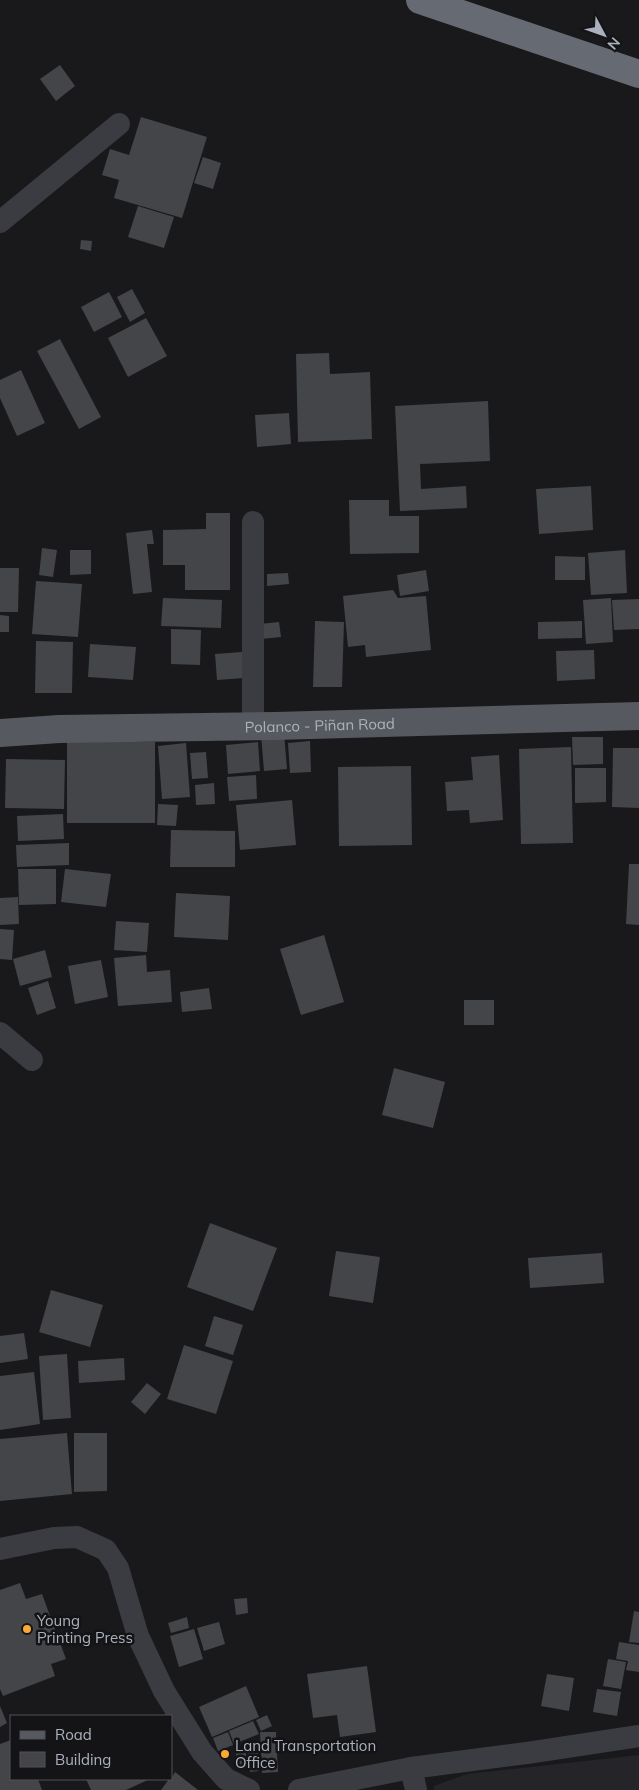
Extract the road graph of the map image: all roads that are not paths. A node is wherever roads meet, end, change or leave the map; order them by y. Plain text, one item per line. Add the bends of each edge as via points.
1 (420, 0) edge
2 (639, 74) edge
3 (119, 124) dead end
4 (0, 222) edge
5 (253, 522) dead end
6 (639, 716) edge
7 (253, 726) junction
8 (0, 734) edge
9 (0, 1034) edge
10 (32, 1060) dead end
11 (0, 1549) edge
12 (639, 1736) edge
13 (411, 1768) junction
14 (248, 1790) edge
15 (299, 1790) edge
16 (416, 1790) edge

1 - 2 highway
3 - 4 street
5 - 7 street
6 - 7 main road, Polanco - Piñan Road
7 - 8 main road, Polanco - Piñan Road via 59,729
9 - 10 street
11 - 14 street via 54,1538 77,1537 106,1550 118,1568 138,1636 164,1691 202,1752 226,1779
12 - 13 street
13 - 15 street
13 - 16 street

